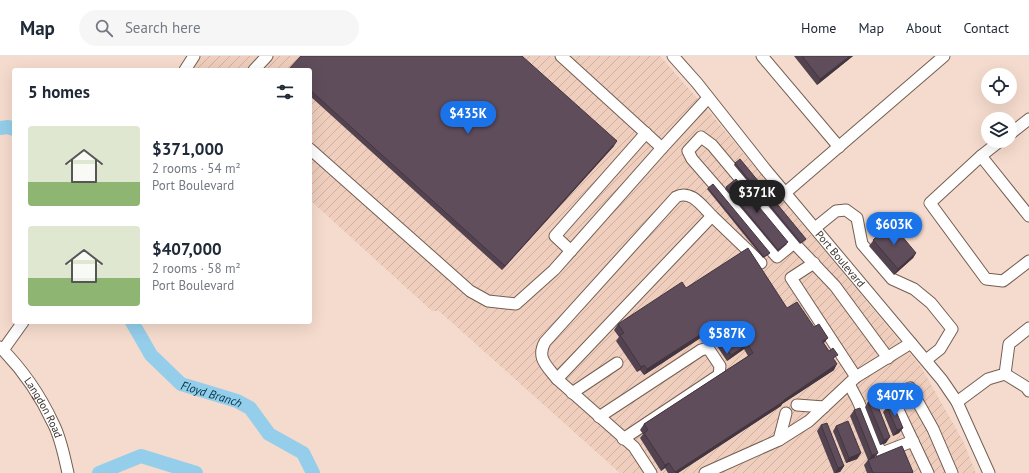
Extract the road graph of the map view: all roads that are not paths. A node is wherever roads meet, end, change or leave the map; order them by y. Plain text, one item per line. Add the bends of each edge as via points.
1 (194, 56) edge
2 (267, 56) edge
3 (561, 56) edge
4 (673, 56) edge
5 (762, 56) edge
6 (944, 56) edge
7 (186, 68) edge
8 (256, 68) edge
9 (708, 98) junction
10 (1029, 119) edge
11 (1017, 128) edge
12 (646, 133) junction
13 (839, 147) junction
14 (662, 148) junction
15 (991, 148) edge
16 (312, 151) edge
17 (981, 156) junction
18 (785, 193) junction
19 (712, 216) junction
20 (1029, 216) edge
21 (815, 228) junction
22 (794, 243) junction
23 (571, 251) junction
24 (1029, 261) edge
25 (761, 263) dead end
26 (814, 263) junction
27 (21, 324) edge
28 (1029, 328) edge
29 (911, 343) junction
30 (1, 349) edge
31 (888, 358) junction
32 (926, 360) junction
33 (617, 363) dead end
34 (1005, 374) junction
35 (557, 379) junction
36 (852, 380) junction
37 (1028, 388) edge
38 (572, 393) junction
39 (957, 402) junction
40 (797, 405) dead end
41 (824, 407) junction
42 (786, 413) dead end
43 (599, 417) junction
44 (623, 439) junction
45 (779, 440) junction
46 (913, 441) junction
47 (67, 470) edge
48 (651, 473) edge
49 (705, 473) edge
50 (928, 473) edge
51 (952, 473) edge
52 (989, 473) edge

1 - 7 street
2 - 8 street
3 - 12 street
4 - 9 street, Port Boulevard
5 - 13 street
6 - 13 street
9 - 14 street
9 - 18 street, Port Boulevard
10 - 11 street
12 - 14 street
12 - 23 street via 555,236
13 - 18 street
14 - 23 street
15 - 17 street
16 - 23 street via 470,292 488,301 516,304
17 - 20 street
17 - 24 street via 930,203 986,279 1003,281
18 - 21 street, Port Boulevard
19 - 25 street
19 - 35 street
19 - 35 street via 691,196 681,194 676,197 545,342 541,350 542,359
21 - 29 street, Port Boulevard
21 - 32 street via 836,211 846,210 857,218 862,244 892,279 914,289 930,302 952,329 940,349
22 - 22 street via 712,145 702,137 688,151 692,159 776,257
22 - 26 street
26 - 31 street via 835,286
26 - 36 street via 791,278
27 - 30 street
28 - 34 street via 1009,344
29 - 31 street
29 - 32 street, Port Boulevard
30 - 47 street, Langdon Road via 19,367 53,423
31 - 36 street
32 - 39 street, Port Boulevard
33 - 38 street
34 - 37 street
34 - 39 street via 988,379
35 - 38 street
36 - 41 street
36 - 46 street via 858,401 882,454
38 - 43 street
39 - 52 street, Port Boulevard
40 - 41 street
41 - 45 street via 809,422
42 - 45 street
43 - 44 street
43 - 44 street via 701,350 708,348 720,366 719,374
44 - 48 street via 634,447
45 - 49 street
46 - 50 street
46 - 51 street via 891,395 910,388 933,429

